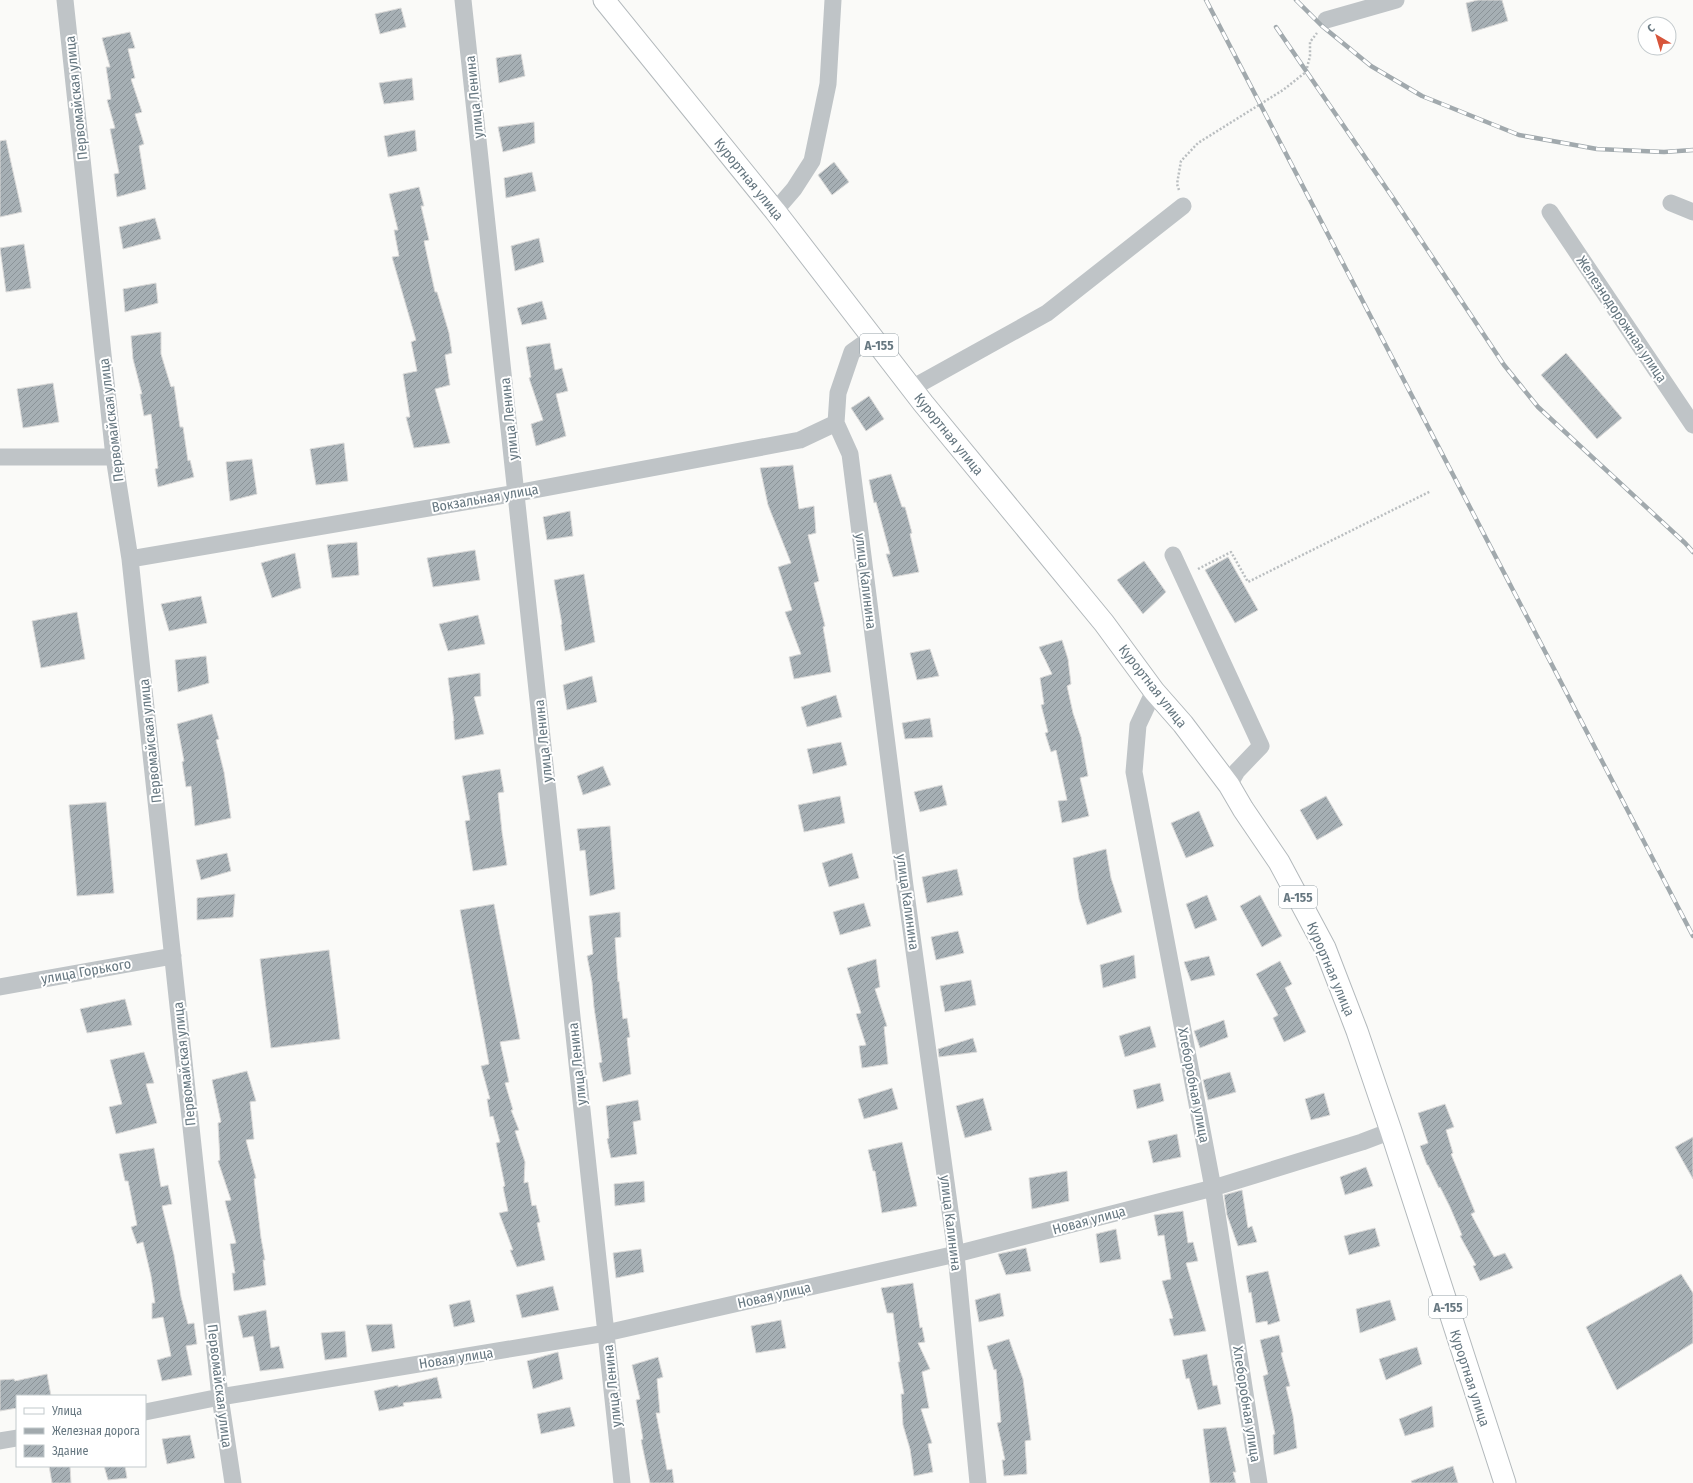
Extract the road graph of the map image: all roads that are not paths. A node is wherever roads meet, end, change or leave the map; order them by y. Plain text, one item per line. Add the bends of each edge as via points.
1 (65, 0) edge
2 (463, 0) edge
3 (604, 0) edge
4 (833, 0) edge
5 (1396, 0) edge
6 (1326, 20) road end
7 (1671, 203) dead end
8 (1183, 206) road end
9 (775, 211) junction
10 (1550, 212) dead end
11 (1693, 212) edge
12 (873, 337) junction
13 (912, 388) junction
14 (836, 423) junction
15 (1693, 425) edge
16 (0, 457) edge
17 (114, 457) junction
18 (517, 493) junction
19 (1172, 555) dead end
20 (130, 559) junction
21 (1154, 691) junction
22 (1228, 785) junction
23 (173, 956) junction
24 (0, 986) edge
25 (1391, 1131) junction
26 (1213, 1188) junction
27 (956, 1254) junction
28 (606, 1333) junction
29 (220, 1397) junction
30 (146, 1412) edge
31 (16, 1438) edge
32 (0, 1441) edge
33 (233, 1483) edge
34 (622, 1483) edge
35 (978, 1483) edge
36 (1259, 1483) edge
37 (1505, 1483) edge

1 - 17 street, Первомайская улица
2 - 18 street, улица Ленина
3 - 9 main road, Курортная улица / А-155
4 - 9 street via 828,84 812,161 794,189
5 - 6 street
7 - 11 street
8 - 13 street via 1047,313
9 - 12 main road, Курортная улица / А-155
10 - 15 street, Железнодорожная улица
12 - 13 main road, Курортная улица / А-155
12 - 14 street, улица Калинина via 852,352 838,393
13 - 21 main road, Курортная улица / А-155 via 1104,623
14 - 18 street, Вокзальная улица via 800,440
14 - 27 street, улица Калинина via 850,454 905,886
16 - 17 street
17 - 20 street, Первомайская улица
18 - 20 street, Вокзальная улица
18 - 28 street, улица Ленина
19 - 22 street via 1261,746 1237,771
20 - 23 street, Первомайская улица
21 - 22 main road, Курортная улица / А-155 via 1183,724
21 - 26 street, Хлеборобная улица via 1138,725 1134,772
22 - 25 main road, Курортная улица / А-155 via 1279,862 1325,948
23 - 24 street, улица Горького
23 - 29 street, Первомайская улица
25 - 26 street, Новая улица
25 - 37 main road, Курортная улица / А-155
26 - 27 street, Новая улица
26 - 36 street, Хлеборобная улица
27 - 28 street, Новая улица
27 - 35 street, улица Калинина
28 - 29 street, Новая улица
28 - 34 street, улица Ленина
29 - 30 street, Новая улица
29 - 33 street, Первомайская улица
31 - 32 street

